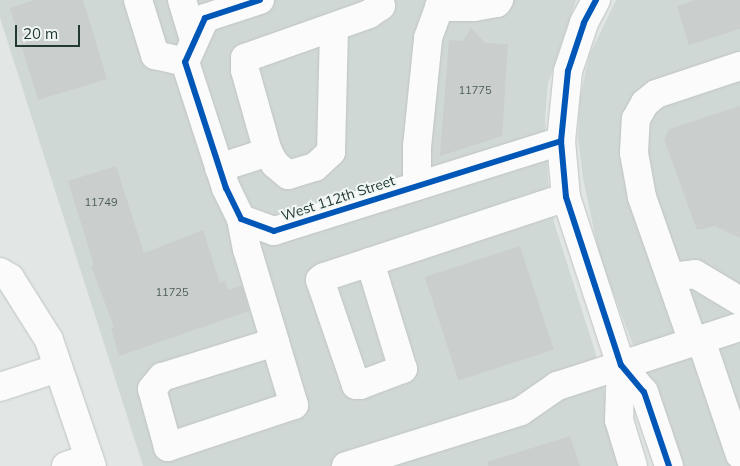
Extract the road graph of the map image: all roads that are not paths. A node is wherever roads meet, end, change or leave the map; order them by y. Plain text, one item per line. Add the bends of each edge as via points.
1 (138, 0) edge
2 (182, 0) edge
3 (260, 0) edge
4 (380, 0) edge
5 (499, 0) edge
6 (596, 0) edge
7 (334, 26) junction
8 (190, 51) junction
9 (740, 66) edge
10 (561, 141) junction
11 (268, 152) junction
12 (219, 168) junction
13 (417, 186) junction
14 (566, 197) junction
15 (241, 220) junction
16 (370, 262) dead end
17 (0, 272) edge
18 (671, 277) junction
19 (740, 301) edge
20 (740, 328) edge
21 (697, 341) junction
22 (275, 342) junction
23 (621, 365) junction
24 (58, 368) junction
25 (0, 387) edge
26 (740, 452) edge
27 (82, 463) edge
28 (346, 466) edge
29 (633, 466) edge
30 (669, 466) edge

1 - 8 street via 155,55
2 - 8 street
3 - 8 street via 205,18
4 - 7 street via 381,6 369,14
5 - 13 street via 474,7 439,7 428,38 417,147
6 - 10 street via 584,23 568,71
7 - 11 street via 245,58 245,70
7 - 11 street via 331,152 315,167 288,175 275,164
8 - 12 street
9 - 18 street via 656,94 645,103 636,119 634,153 642,196
10 - 13 street, West 112th Street
10 - 14 street
11 - 12 street
12 - 15 street
13 - 15 street, West 112th Street via 274,231
14 - 16 street
14 - 23 street
15 - 22 street
17 - 24 street via 10,278 49,340
18 - 19 street via 694,274
18 - 21 street
20 - 21 street
21 - 23 street
21 - 26 street
22 - 22 street via 294,405 168,447 152,389 162,377
23 - 28 street via 557,386 521,411
23 - 29 street via 619,420
23 - 30 street via 644,392
24 - 25 street
24 - 27 street

